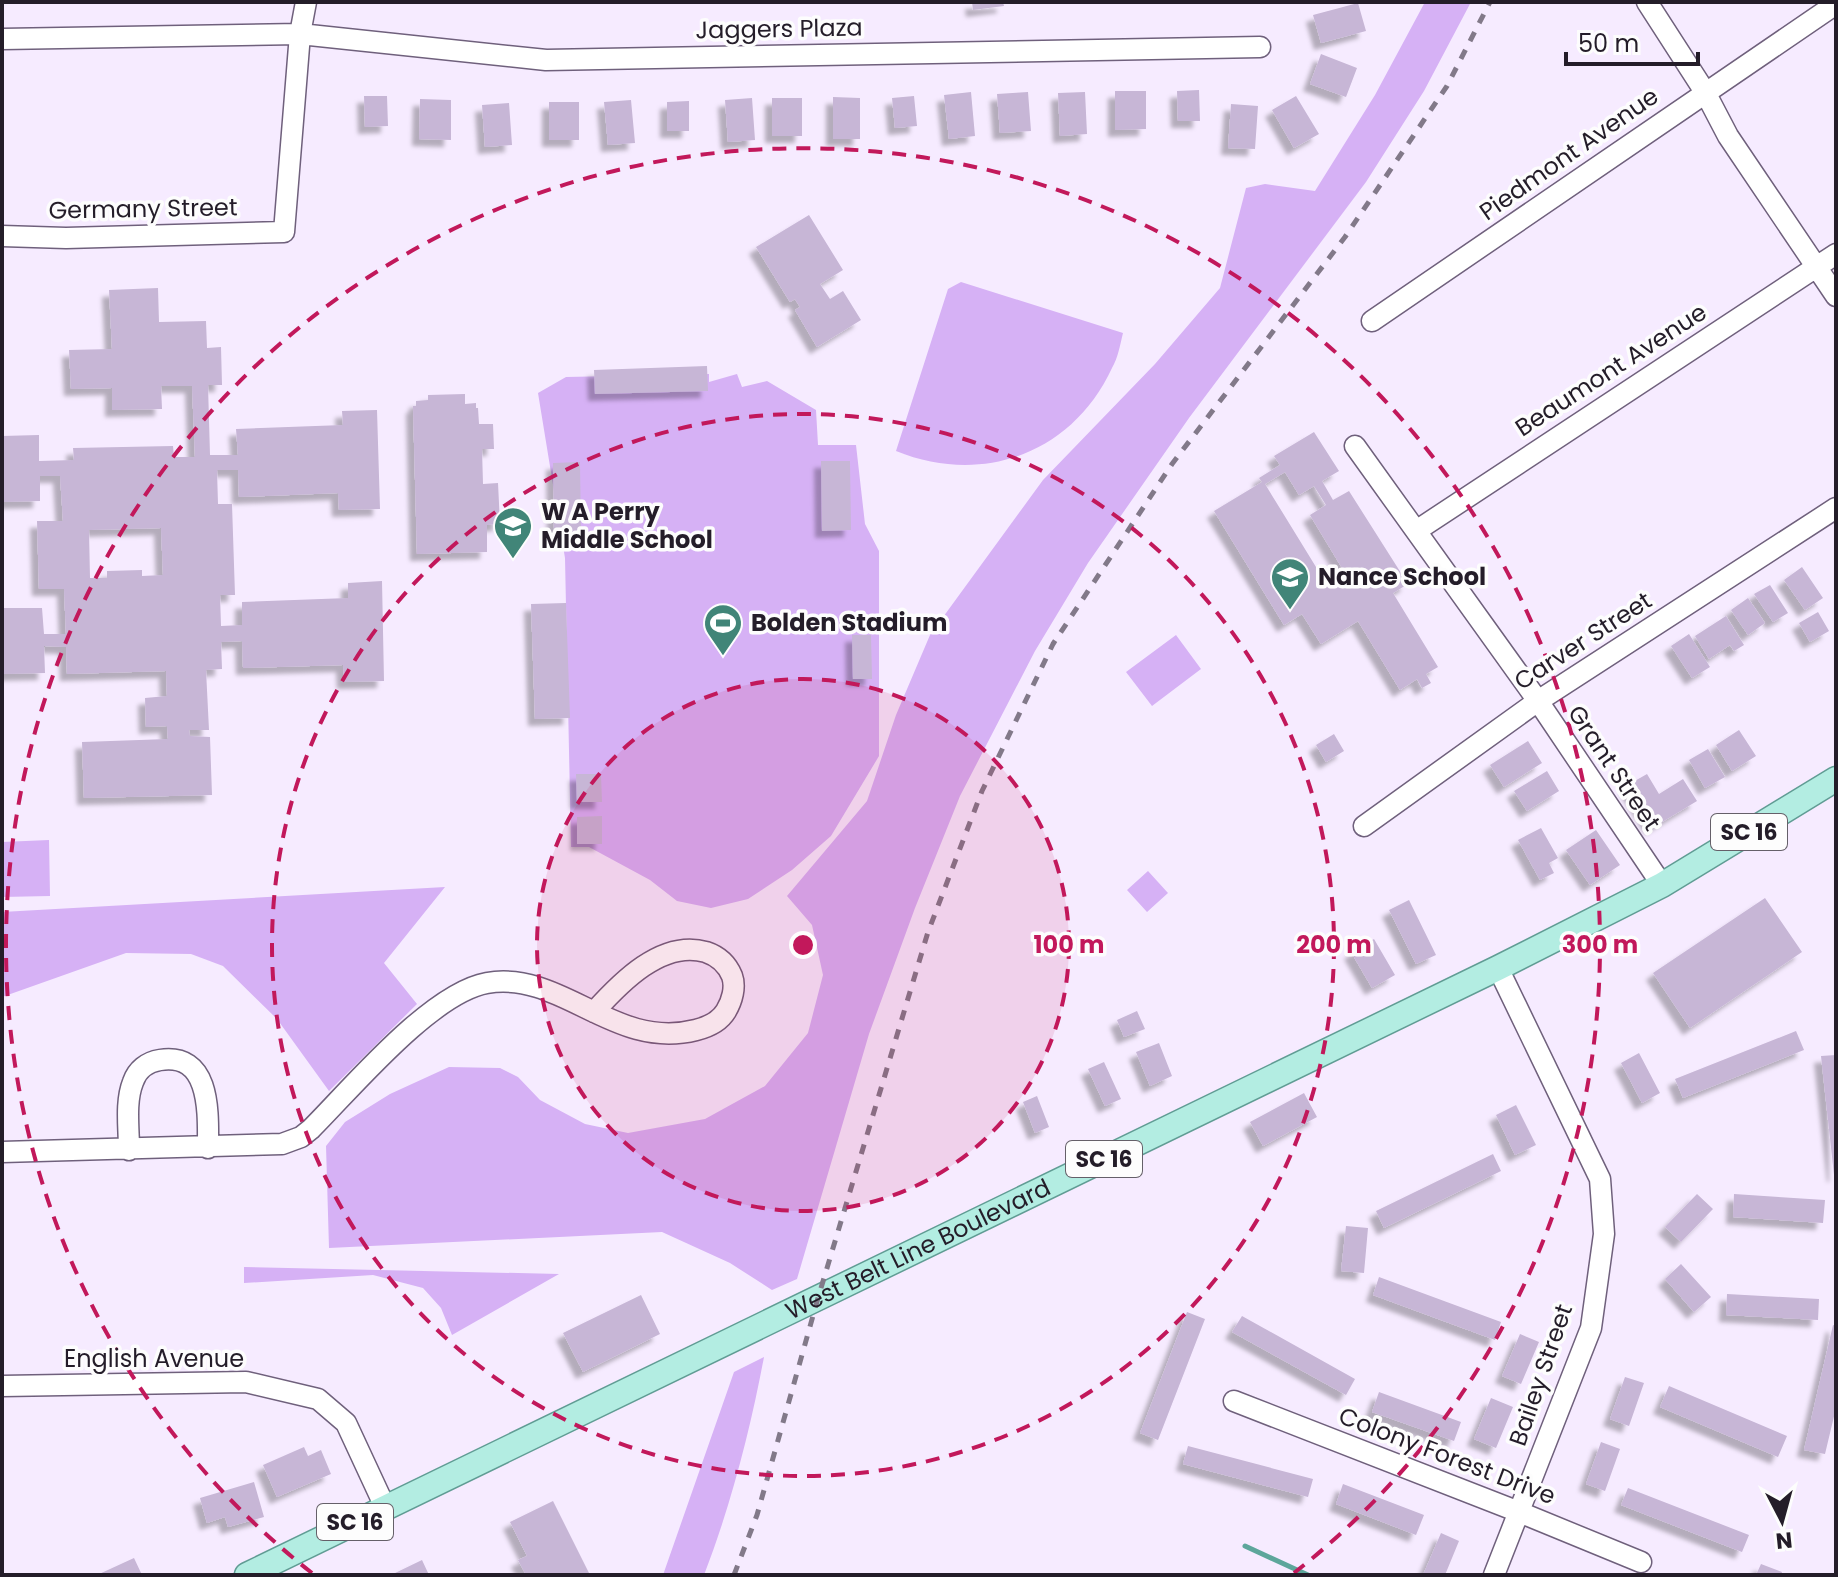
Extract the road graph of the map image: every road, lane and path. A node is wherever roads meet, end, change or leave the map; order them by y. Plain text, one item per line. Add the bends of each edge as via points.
1 (306, 2) edge
2 (1647, 2) edge
3 (1836, 4) edge
4 (300, 34) junction
5 (2, 39) edge
6 (1260, 47) dead end
7 (1705, 92) junction
8 (2, 236) edge
9 (1836, 254) edge
10 (1817, 267) junction
11 (1836, 296) edge
12 (1372, 321) dead end
13 (1355, 446) dead end
14 (1836, 508) edge
15 (1416, 531) junction
16 (1538, 701) junction
17 (1836, 779) edge
18 (1364, 826) dead end
19 (1662, 885) junction
20 (1498, 968) junction
21 (594, 1012) junction
22 (208, 1148) junction
23 (129, 1150) junction
24 (2, 1152) edge
25 (2, 1386) edge
26 (1234, 1401) dead end
27 (385, 1507) junction
28 (1519, 1512) junction
29 (1641, 1562) dead end
30 (247, 1575) edge
31 (1494, 1575) edge

1 - 4 street
2 - 7 street
3 - 7 street, Piedmont Avenue
4 - 5 street
4 - 6 street, Jaggers Plaza via 546,60
4 - 8 street, Germany Street via 284,232
7 - 10 street via 1728,136
7 - 12 street, Piedmont Avenue
9 - 10 street, Beaumont Avenue
10 - 11 street
10 - 15 street, Beaumont Avenue
13 - 15 street, Grant Street
14 - 16 street, Carver Street
15 - 16 street, Grant Street
16 - 18 street, Carver Street
16 - 19 street, Grant Street
17 - 19 main road, West Belt Line Boulevard / SC 16
19 - 20 main road, West Belt Line Boulevard / SC 16
20 - 27 main road, West Belt Line Boulevard / SC 16
20 - 28 street, Bailey Street via 1600,1179 1604,1234 1591,1328
21 - 21 street via 638,1031 691,1032 721,1018 733,981 726,965 711,954 674,951 622,983
21 - 22 street via 531,986 502,982 472,987 423,1017 301,1137 274,1145
22 - 23 street
22 - 23 street via 207,1100 201,1082 182,1062 165,1059 145,1065 133,1081
23 - 24 street
25 - 27 street, English Avenue via 246,1382 318,1399 346,1423
26 - 28 street, Colony Forest Drive
27 - 30 main road, West Belt Line Boulevard / SC 16
28 - 29 street, Colony Forest Drive
28 - 31 street, Bailey Street

